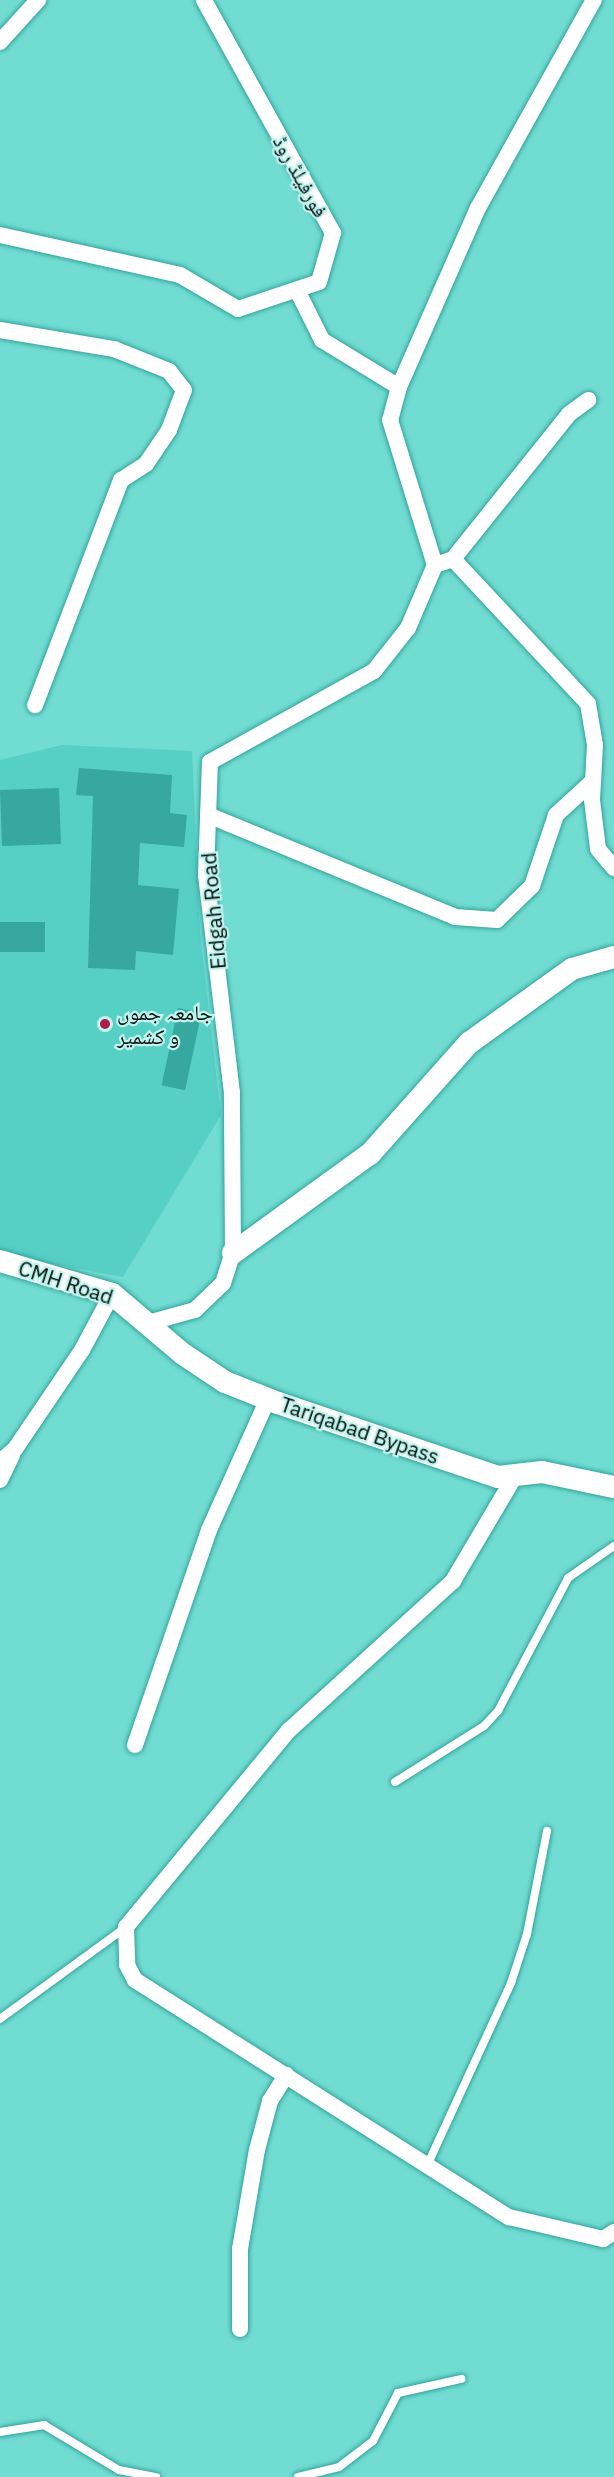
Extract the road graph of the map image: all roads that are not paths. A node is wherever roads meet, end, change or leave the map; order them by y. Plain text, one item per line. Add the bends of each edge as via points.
1 (38, 0) edge
2 (204, 0) edge
3 (594, 0) edge
4 (0, 42) edge
5 (0, 236) edge
6 (297, 290) junction
7 (0, 330) edge
8 (399, 387) junction
9 (588, 400) dead end
10 (453, 559) junction
11 (435, 565) junction
12 (35, 705) dead end
13 (593, 781) junction
14 (208, 815) junction
15 (614, 868) edge
16 (614, 957) edge
17 (233, 1253) junction
18 (0, 1261) edge
19 (122, 1300) junction
20 (148, 1323) junction
21 (268, 1399) junction
22 (15, 1449) junction
23 (0, 1462) edge
24 (515, 1476) junction
25 (0, 1480) edge
26 (614, 1487) edge
27 (614, 1546) edge
28 (135, 1745) dead end
29 (395, 1782) dead end
30 (547, 1831) dead end
31 (126, 1927) junction
32 (0, 2019) edge
33 (286, 2075) junction
34 (426, 2168) junction
35 (614, 2232) edge
36 (240, 2329) dead end
37 (461, 2379) dead end
38 (0, 2433) edge
39 (156, 2477) edge
40 (297, 2477) edge

1 - 4 street
2 - 6 street, فورفیلڈ روڈ via 333,232 319,282
3 - 8 street via 478,208
5 - 6 street, فورفیلڈ روڈ via 180,275 238,309
6 - 8 street via 322,340
7 - 12 street via 114,349 169,370 184,390 158,447 146,464 121,480
8 - 11 street via 390,420
9 - 10 street via 569,414
10 - 11 street
10 - 13 street via 588,704 596,745
11 - 14 street, Eidgah Road via 408,628 374,671 210,762
13 - 14 street via 556,815 532,886 497,920 455,917
13 - 15 street via 598,849
14 - 17 street, Eidgah Road via 206,875 232,1093
16 - 17 street via 572,969 469,1043 370,1154
17 - 20 street, Eidgah Road via 223,1283 195,1310
18 - 19 street, CMH Road
19 - 20 street, Tariqabad Bypass
19 - 22 street via 82,1350
20 - 21 street, Tariqabad Bypass via 225,1382
21 - 24 street, Tariqabad Bypass via 498,1477
21 - 28 street via 209,1530
22 - 23 street
22 - 25 street
24 - 26 street, Tariqabad Bypass via 542,1472
24 - 31 street via 453,1581 289,1730
27 - 29 lane via 568,1578 498,1711 484,1726
30 - 34 lane via 527,1934 511,1983
31 - 32 lane
31 - 33 street via 127,1965 135,1980
33 - 34 street
33 - 36 street via 270,2101 257,2150 240,2249
34 - 35 street via 534,2227 603,2239
37 - 40 lane via 398,2393 373,2441 339,2467
38 - 39 lane via 44,2425 119,2470

